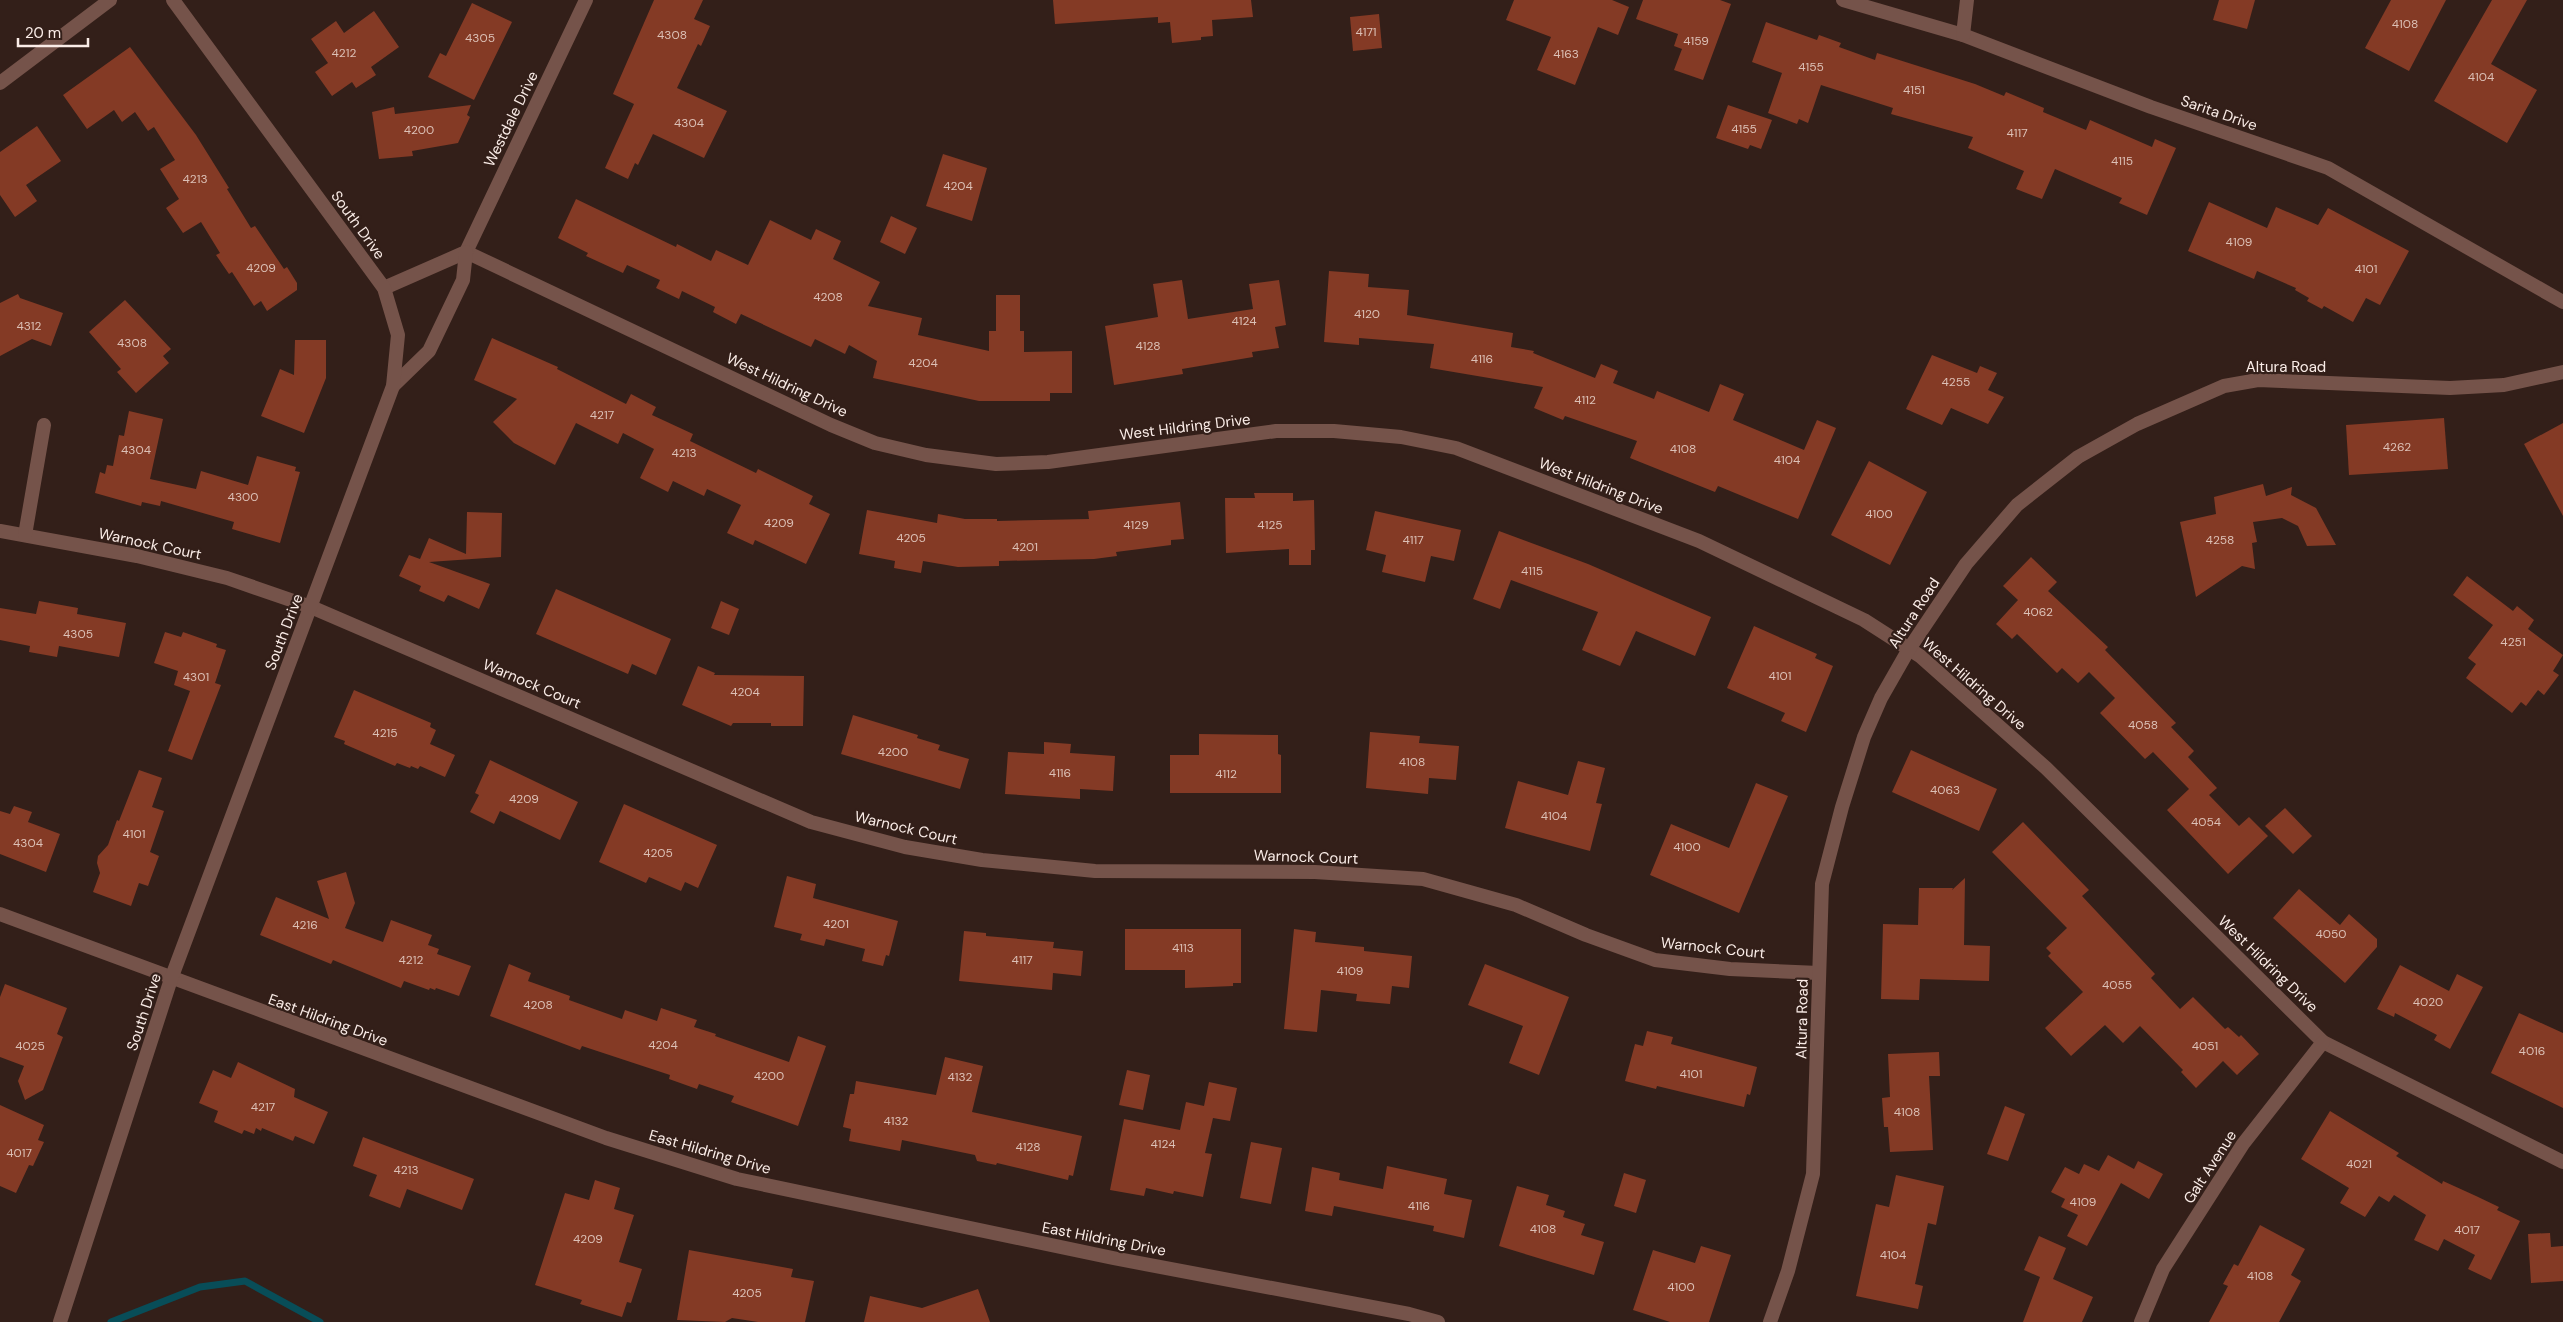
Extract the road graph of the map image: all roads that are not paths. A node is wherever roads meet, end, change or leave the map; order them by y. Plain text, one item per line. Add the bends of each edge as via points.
1 (110, 0) edge
2 (173, 0) edge
3 (586, 0) edge
4 (1843, 0) edge
5 (1967, 0) edge
6 (1963, 35) junction
7 (0, 83) edge
8 (466, 252) junction
9 (384, 288) junction
10 (2563, 302) edge
11 (2563, 372) edge
12 (393, 386) junction
13 (44, 425) dead end
14 (0, 530) edge
15 (25, 535) junction
16 (311, 607) junction
17 (1909, 649) junction
18 (0, 914) edge
19 (1819, 974) junction
20 (171, 979) junction
21 (2323, 1042) junction
22 (2563, 1162) edge
23 (60, 1322) edge
24 (1438, 1322) edge
25 (1770, 1322) edge
26 (2141, 1322) edge

1 - 7 street
2 - 9 street, South Drive
3 - 8 street, Westdale Drive
4 - 6 street, Sarita Drive
5 - 6 street
6 - 10 street, Sarita Drive via 2151,107 2328,168
8 - 9 street
8 - 12 street, Westdale Drive via 464,280 430,351
8 - 17 street, West Hildring Drive via 875,443 926,455 996,464 1048,462 1276,431 1334,431 1401,437 1447,446 1699,541 1864,620
9 - 12 street, South Drive via 398,335
11 - 17 street, Altura Road via 2504,385 2450,388 2258,380 2224,386 2137,424 2078,457 2017,504 1966,564
12 - 16 street, South Drive
13 - 15 street
14 - 15 street, Warnock Court
15 - 16 street, Warnock Court via 137,556 227,578
16 - 19 street, Warnock Court via 811,822 905,847 982,860 1095,871 1315,872 1423,879 1516,905 1656,960 1730,969
16 - 20 street, South Drive
17 - 19 street, Altura Road via 1864,737 1842,807 1822,884
17 - 21 street, West Hildring Drive via 2046,768
18 - 20 street, East Hildring Drive
19 - 25 street, Altura Road via 1813,1174 1788,1270
20 - 23 street, South Drive
20 - 24 street, East Hildring Drive via 606,1138 737,1179
21 - 22 street, West Hildring Drive
21 - 26 street, Galt Avenue via 2244,1144 2163,1269

